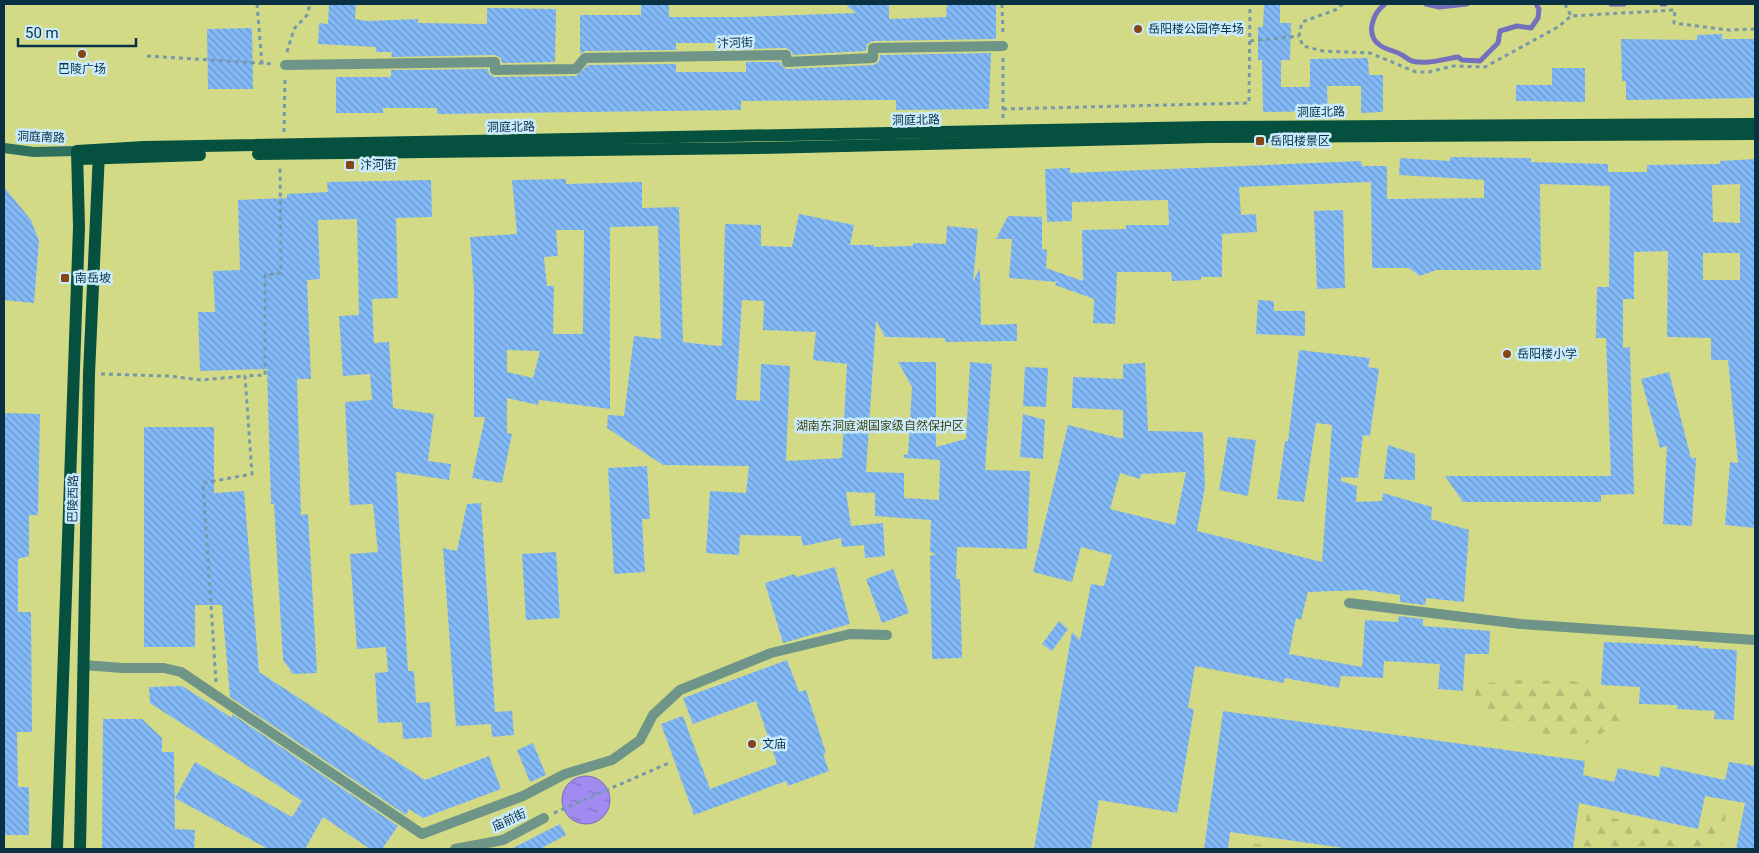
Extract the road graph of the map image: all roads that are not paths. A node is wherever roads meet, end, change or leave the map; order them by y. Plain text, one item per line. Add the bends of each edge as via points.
1 (1003, 46) road end
2 (285, 65) road end
3 (1755, 124) edge
4 (1755, 134) edge
5 (4, 148) edge
6 (99, 154) junction
7 (78, 155) junction
8 (1349, 604) dead end
9 (887, 635) dead end
10 (1755, 640) edge
11 (83, 665) junction
12 (544, 818) road end
13 (57, 849) edge
14 (80, 849) edge
15 (454, 849) edge

1 - 2 street, 汴河街 via 873,48 873,58 786,62 786,55 585,58 576,69 495,70 495,62
3 - 6 main road, 洞庭北路 via 1218,127
4 - 6 main road, 洞庭北路 via 1208,137 747,148
5 - 7 main road, 洞庭南路
6 - 7 main road, 洞庭北路
6 - 11 main road, 巴陵西路 via 89,374
7 - 13 main road, 巴陵西路 via 79,227
8 - 10 street via 1521,624
9 - 11 street via 850,634 770,653 680,690 653,715 640,740 612,760 578,770 523,796 422,834 181,672 164,668
11 - 14 main road, 巴陵西路
12 - 15 street, 庙前街 via 502,840

